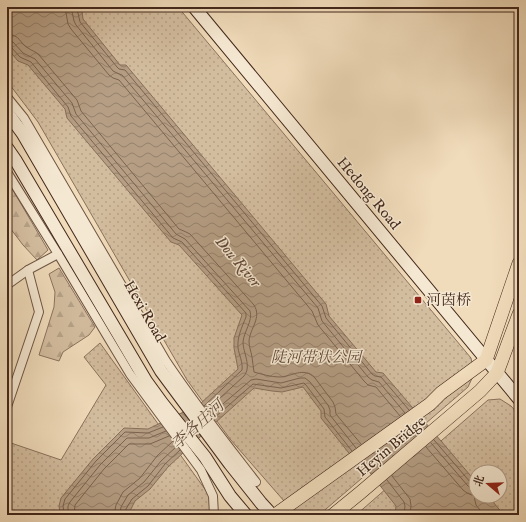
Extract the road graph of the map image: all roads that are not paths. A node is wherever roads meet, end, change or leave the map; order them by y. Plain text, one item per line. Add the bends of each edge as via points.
1 (194, 7) edge
2 (7, 97) edge
3 (7, 112) edge
4 (7, 148) edge
5 (7, 172) edge
6 (58, 254) junction
7 (519, 263) edge
8 (28, 270) junction
9 (7, 285) edge
10 (519, 314) edge
11 (486, 360) junction
12 (497, 373) junction
13 (181, 392) junction
14 (519, 399) edge
15 (7, 407) edge
16 (160, 408) junction
17 (219, 442) junction
18 (256, 482) dead end
19 (214, 515) edge
20 (246, 515) edge
21 (274, 515) edge
22 (333, 515) edge

1 - 11 main road, Hedong Road
2 - 13 street via 24,118 166,361
3 - 13 main road, Hexi Road via 27,140 161,371
4 - 16 main road
5 - 6 street
6 - 8 street
6 - 16 street via 130,374
7 - 11 main road
8 - 9 street
8 - 15 street via 39,312
10 - 12 main road
11 - 12 main road, Hedong Road
11 - 21 main road via 430,404
12 - 14 main road, Hedong Road
12 - 22 main road, Heyin Bridge via 480,391
13 - 17 main road, Hexi Road
16 - 19 street via 201,470 214,496
16 - 20 main road via 205,457 230,496
17 - 18 street
17 - 21 main road, Hexi Road via 230,464 261,503

